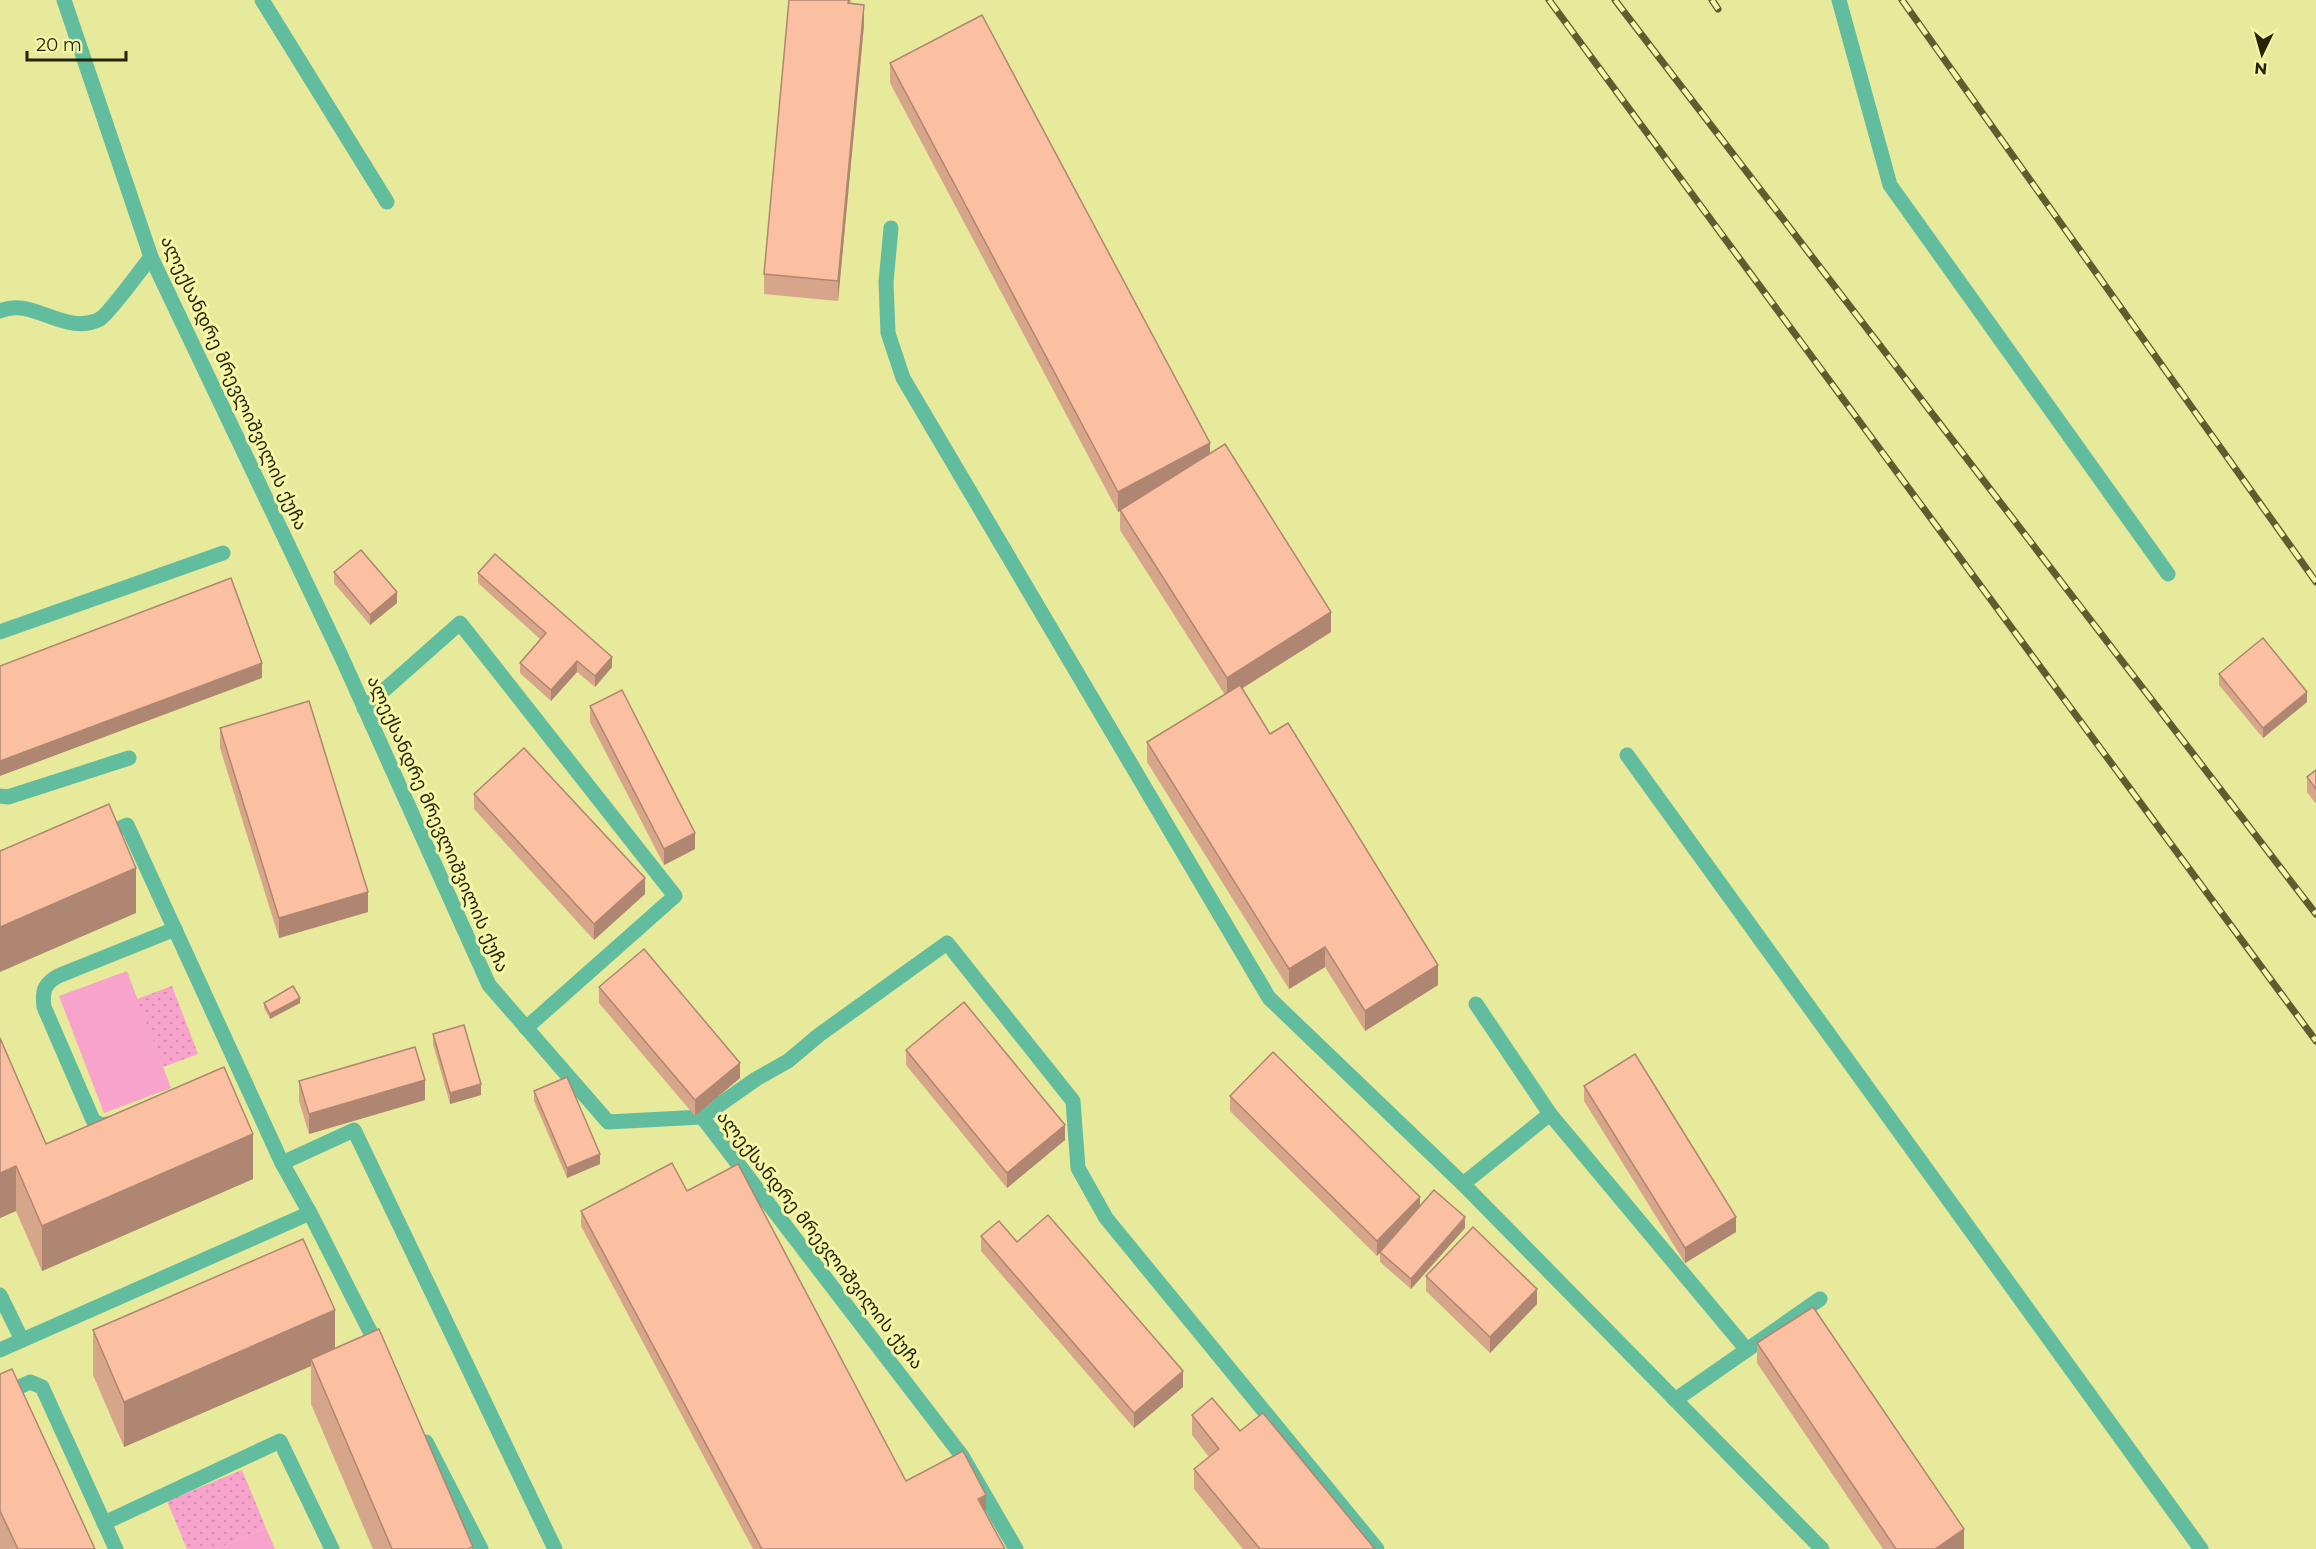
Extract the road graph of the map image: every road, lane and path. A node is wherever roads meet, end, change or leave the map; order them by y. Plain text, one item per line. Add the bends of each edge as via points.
1 (64, 0) edge
2 (262, 0) edge
3 (1839, 0) edge
4 (387, 202) dead end
5 (891, 228) dead end
6 (151, 257) junction
7 (0, 312) edge
8 (223, 553) dead end
9 (2168, 574) dead end
10 (0, 632) edge
11 (364, 708) junction
12 (1627, 755) dead end
13 (129, 758) dead end
14 (0, 796) edge
15 (85, 844) edge
16 (175, 929) junction
17 (1476, 1004) dead end
18 (526, 1028) junction
19 (1550, 1114) junction
20 (702, 1118) junction
21 (131, 1119) edge
22 (282, 1163) junction
23 (1463, 1184) junction
24 (310, 1213) junction
25 (0, 1295) edge
26 (1820, 1299) dead end
27 (22, 1340) junction
28 (0, 1350) edge
29 (1747, 1350) junction
30 (385, 1360) edge
31 (0, 1396) edge
32 (1676, 1400) junction
33 (422, 1433) edge
34 (104, 1523) junction
35 (116, 1549) edge
36 (332, 1549) edge
37 (480, 1549) edge
38 (555, 1549) edge
39 (1016, 1549) edge
40 (1377, 1549) edge
41 (1822, 1549) edge
42 (2201, 1549) edge

1 - 6 lane, ალექსანდრე მრევლიშვილის ქუჩა
2 - 4 lane
3 - 9 lane via 1890,185
5 - 23 lane via 886,282 888,333 903,378 1269,998
6 - 7 lane via 101,318 77,325 26,309 6,308
6 - 11 lane, ალექსანდრე მრევლიშვილის ქუჩა
8 - 10 lane
11 - 18 lane, ალექსანდრე მრევლიშვილის ქუჩა via 489,985
11 - 18 lane via 460,623 675,896
12 - 42 lane
13 - 14 lane via 8,797
15 - 16 lane via 128,825
16 - 21 lane via 58,976 47,982 42,992 44,1007 93,1120 101,1125
16 - 22 lane via 236,1075
17 - 19 lane
18 - 20 lane, ალექსანდრე მრევლიშვილის ქუჩა via 608,1122
19 - 23 lane
19 - 29 lane
20 - 39 lane, ალექსანდრე მრევლიშვილის ქუჩა via 962,1456
20 - 40 lane via 788,1061 947,943 1072,1101 1078,1168 1106,1218
22 - 24 lane
22 - 38 lane via 354,1130
23 - 32 lane
24 - 27 lane
24 - 30 lane
25 - 27 lane
26 - 29 lane
27 - 28 lane
29 - 32 lane
31 - 34 lane via 30,1382 42,1387
32 - 41 lane
33 - 37 lane
34 - 35 lane
34 - 36 lane via 280,1441

